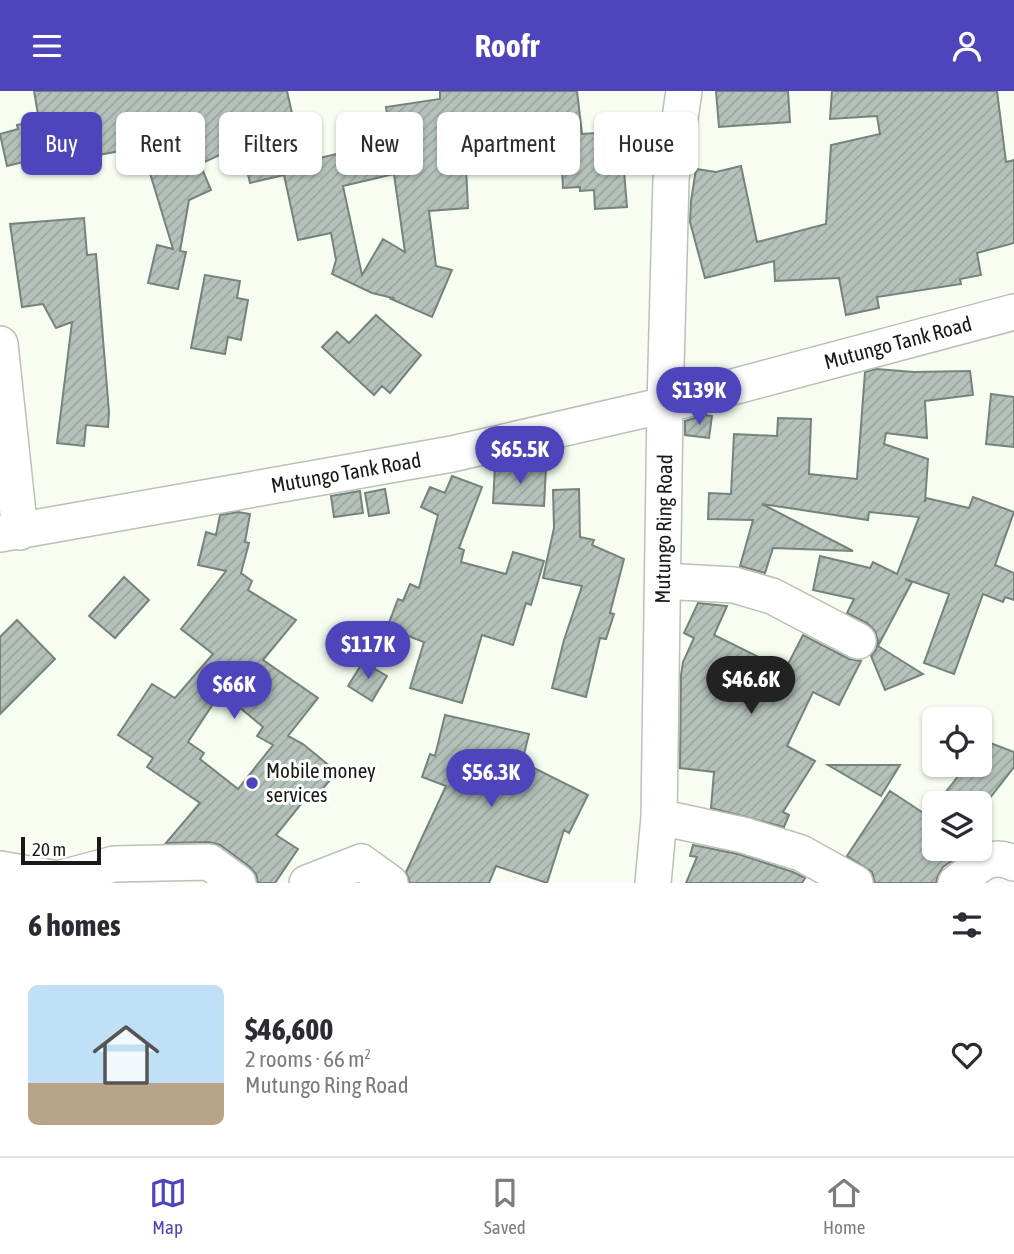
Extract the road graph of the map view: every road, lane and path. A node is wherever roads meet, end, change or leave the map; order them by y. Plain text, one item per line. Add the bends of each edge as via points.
1 (684, 91) edge
2 (1014, 312) edge
3 (0, 344) edge
4 (665, 405) junction
5 (10, 533) edge
6 (663, 581) junction
7 (858, 641) dead end
8 (659, 817) junction
9 (1014, 863) edge
10 (0, 869) edge
11 (63, 881) edge
12 (238, 883) edge
13 (307, 883) edge
14 (390, 883) edge
15 (653, 883) edge
16 (855, 883) edge
17 (956, 883) edge

1 - 4 street, Mutungo Ring Road via 671,179
2 - 4 street, Mutungo Tank Road
3 - 5 street
4 - 5 street, Mutungo Tank Road via 452,454
4 - 6 street, Mutungo Ring Road
6 - 7 street via 734,585 772,596
6 - 8 street, Mutungo Ring Road
8 - 15 street, Mutungo Ring Road
8 - 16 street via 801,853
9 - 17 street via 991,858
10 - 11 street
11 - 12 street via 114,864 208,862
13 - 14 street via 361,862

